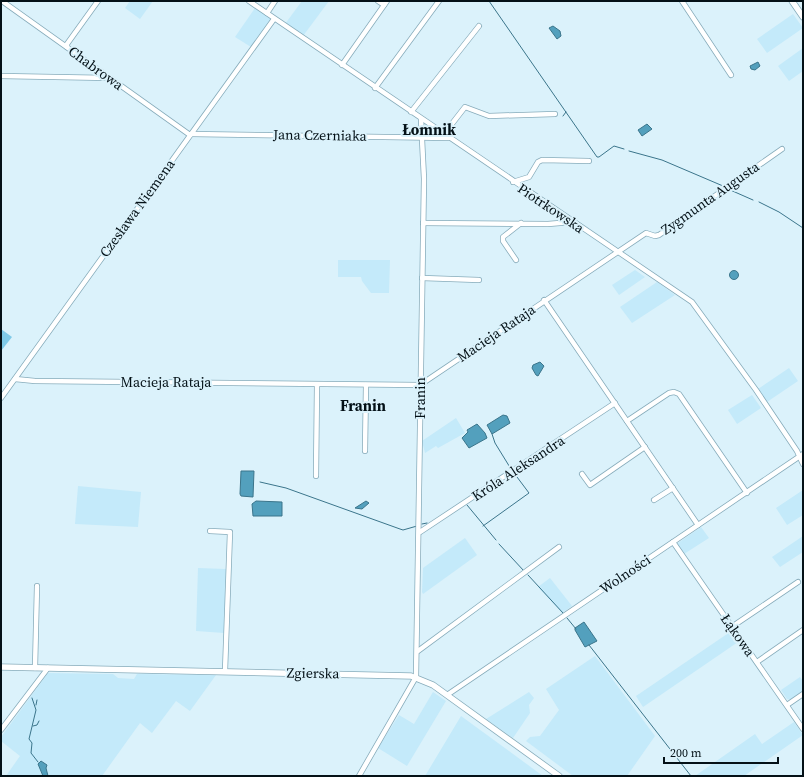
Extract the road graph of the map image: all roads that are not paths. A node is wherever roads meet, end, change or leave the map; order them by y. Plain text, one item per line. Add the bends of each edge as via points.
1 (2, 1) edge
2 (98, 1) edge
3 (249, 1) edge
4 (275, 1) edge
5 (378, 1) edge
6 (439, 1) edge
7 (682, 1) edge
8 (792, 1) edge
9 (386, 3) edge
10 (266, 13) junction
11 (803, 17) edge
12 (274, 18) junction
13 (479, 26) dead end
14 (68, 47) junction
15 (342, 65) junction
16 (731, 75) dead end
17 (1, 76) edge
18 (109, 78) junction
19 (375, 88) junction
20 (411, 112) junction
21 (555, 114) dead end
22 (421, 119) junction
23 (191, 134) junction
24 (444, 134) junction
25 (423, 137) junction
26 (449, 138) junction
27 (782, 149) dead end
28 (589, 161) dead end
29 (513, 182) junction
30 (572, 222) junction
31 (423, 223) junction
32 (521, 223) junction
33 (617, 252) junction
34 (516, 260) dead end
35 (422, 278) junction
36 (479, 280) dead end
37 (544, 300) junction
38 (14, 379) junction
39 (317, 385) junction
40 (366, 385) junction
41 (420, 385) junction
42 (1, 398) edge
43 (615, 403) junction
44 (627, 421) junction
45 (645, 447) junction
46 (365, 450) dead end
47 (801, 456) edge
48 (803, 464) edge
49 (582, 474) dead end
50 (316, 476) dead end
51 (672, 488) junction
52 (747, 492) junction
53 (654, 500) dead end
54 (698, 525) junction
55 (210, 531) dead end
56 (420, 532) junction
57 (673, 542) junction
58 (559, 547) dead end
59 (798, 582) dead end
60 (37, 586) dead end
61 (733, 626) junction
62 (803, 630) edge
63 (418, 651) junction
64 (757, 662) junction
65 (1, 667) edge
66 (35, 668) junction
67 (48, 668) junction
68 (225, 671) junction
69 (416, 677) junction
70 (803, 694) edge
71 (447, 695) junction
72 (787, 705) junction
73 (803, 729) edge
74 (1, 730) edge
75 (359, 776) edge
76 (558, 776) edge

1 - 14 street, Chabrowa
2 - 14 street via 67,44
3 - 10 street, Piotrkowska
4 - 10 street
5 - 9 street
6 - 19 street
7 - 16 street
8 - 11 main road
9 - 15 street
10 - 12 street, Piotrkowska
12 - 15 street, Piotrkowska
12 - 23 street, Czesława Niemena
13 - 20 street
14 - 18 street, Chabrowa
15 - 19 street, Piotrkowska
17 - 18 street
18 - 23 street, Chabrowa
19 - 20 street, Piotrkowska
20 - 22 street, Piotrkowska
21 - 24 street via 489,116 465,107
22 - 24 street, Piotrkowska
22 - 25 street, Franin
23 - 25 street, Jana Czerniaka
23 - 38 street, Czesława Niemena
24 - 26 street, Piotrkowska
25 - 26 street, Jana Czerniaka
25 - 31 street, Franin
26 - 29 street, Piotrkowska
27 - 33 street, Zygmunta Augusta via 659,235 646,233
28 - 29 street via 542,160 529,177
29 - 30 street, Piotrkowska
30 - 32 street
30 - 33 street, Piotrkowska
31 - 32 street
31 - 35 street, Franin
32 - 34 street via 503,237
33 - 37 street, Macieja Rataja
33 - 47 street, Piotrkowska via 695,305
35 - 36 street
35 - 41 street, Franin
37 - 41 street, Macieja Rataja
37 - 43 street
38 - 39 street, Macieja Rataja
38 - 42 street, Czesława Niemena
39 - 40 street, Macieja Rataja
39 - 50 street
40 - 41 street, Macieja Rataja
40 - 46 street
41 - 56 street, Franin
43 - 44 street
43 - 56 street, Króla Aleksandra
44 - 45 street
44 - 52 street via 668,394 678,394
45 - 49 street via 590,485
45 - 51 street
47 - 48 street, Piotrkowska
47 - 52 street, Wolności
51 - 53 street
51 - 54 street
52 - 54 street, Wolności
54 - 57 street, Wolności
55 - 68 street via 230,532
56 - 63 street, Franin
57 - 61 street, Łąkowa
57 - 71 street, Wolności
58 - 63 street
59 - 61 street
60 - 66 street
61 - 64 street, Łąkowa
62 - 64 street
63 - 69 street, Franin
64 - 72 street, Łąkowa
65 - 66 main road, Zgierska
66 - 67 main road, Zgierska
67 - 68 main road, Zgierska
67 - 74 street
68 - 69 main road, Zgierska
69 - 71 main road, Zgierska
69 - 75 street
70 - 72 street
71 - 76 main road, Zgierska
72 - 73 street, Łąkowa

